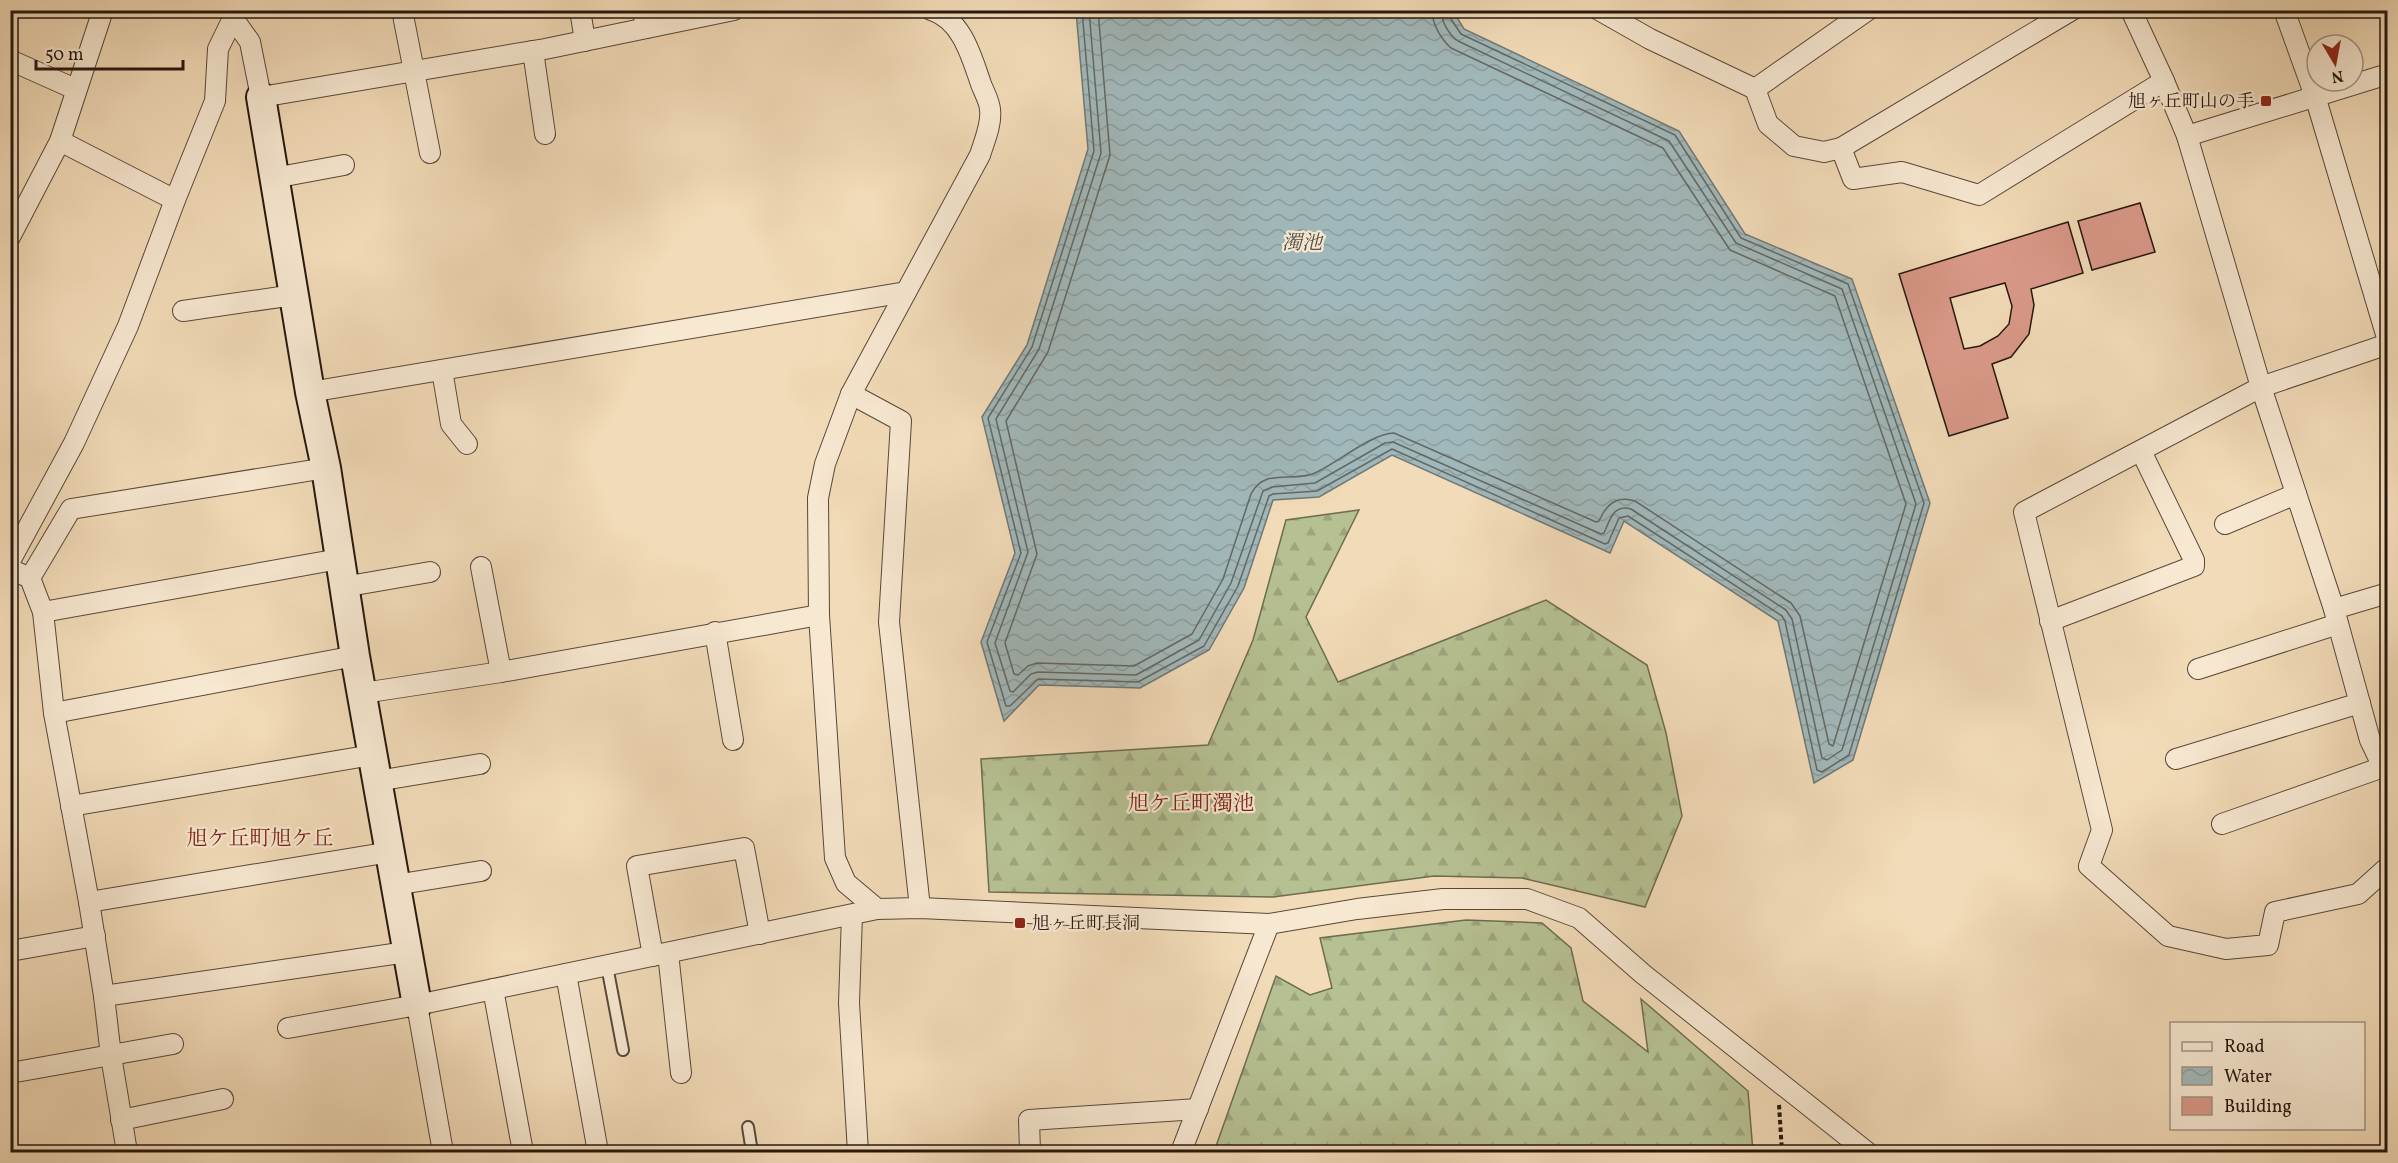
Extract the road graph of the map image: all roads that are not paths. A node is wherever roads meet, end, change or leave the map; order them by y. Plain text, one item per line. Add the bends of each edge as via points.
1 (103, 10) edge
2 (402, 10) edge
3 (580, 10) edge
4 (734, 10) edge
5 (931, 10) edge
6 (1599, 10) edge
7 (1868, 10) edge
8 (2072, 10) edge
9 (2131, 10) edge
10 (2284, 10) edge
11 (235, 14) edge
12 (1841, 18) edge
13 (645, 19) edge
14 (585, 41) junction
15 (532, 51) junction
16 (10, 60) edge
17 (415, 73) junction
18 (2388, 74) edge
19 (2164, 81) junction
20 (75, 89) junction
21 (1755, 89) junction
22 (2315, 96) junction
23 (261, 97) junction
24 (545, 134) dead end
25 (2187, 136) junction
26 (60, 141) junction
27 (1841, 148) junction
28 (430, 153) dead end
29 (344, 165) dead end
30 (274, 177) junction
31 (175, 200) junction
32 (11, 236) edge
33 (906, 292) junction
34 (294, 295) junction
35 (183, 311) dead end
36 (2388, 342) edge
37 (442, 370) junction
38 (2261, 387) junction
39 (310, 392) junction
40 (851, 394) junction
41 (466, 444) dead end
42 (2141, 451) junction
43 (326, 468) junction
44 (2296, 494) junction
45 (2225, 524) dead end
46 (15, 540) edge
47 (10, 561) edge
48 (481, 567) dead end
49 (10, 569) edge
50 (430, 572) dead end
51 (341, 573) junction
52 (30, 578) junction
53 (2388, 593) edge
54 (43, 612) junction
55 (819, 615) junction
56 (2336, 616) junction
57 (2050, 621) junction
58 (715, 632) junction
59 (355, 656) junction
60 (2198, 669) dead end
61 (501, 672) junction
62 (363, 693) junction
63 (2360, 703) junction
64 (54, 713) junction
65 (733, 740) dead end
66 (2176, 759) dead end
67 (480, 764) dead end
68 (375, 768) junction
69 (2385, 769) edge
70 (71, 806) junction
71 (2222, 824) dead end
72 (390, 852) junction
73 (2388, 867) edge
74 (481, 871) dead end
75 (395, 885) junction
76 (89, 902) junction
77 (920, 908) junction
78 (877, 909) junction
79 (852, 915) junction
80 (1269, 924) junction
81 (760, 934) junction
82 (94, 936) junction
83 (10, 951) edge
84 (407, 952) junction
85 (660, 955) junction
86 (607, 966) junction
87 (566, 974) junction
88 (493, 989) junction
89 (104, 996) junction
90 (417, 1005) junction
91 (288, 1028) dead end
92 (173, 1044) dead end
93 (623, 1050) dead end
94 (111, 1056) junction
95 (10, 1073) edge
96 (681, 1073) dead end
97 (223, 1099) dead end
98 (1198, 1109) junction
99 (121, 1120) junction
100 (748, 1127) dead end
101 (126, 1152) edge
102 (443, 1152) edge
103 (523, 1152) edge
104 (598, 1152) edge
105 (752, 1152) edge
106 (858, 1152) edge
107 (1030, 1152) edge
108 (1181, 1152) edge
109 (1867, 1152) edge

1 - 20 street
2 - 17 street
3 - 14 street
4 - 13 street
5 - 33 street via 956,28 967,46 990,110 980,155
6 - 21 street
7 - 12 street
8 - 27 street
9 - 19 street
10 - 22 street
11 - 23 street via 250,42
11 - 31 street via 218,49 215,101
12 - 21 street
13 - 14 street
14 - 15 street
15 - 17 street
15 - 24 street
16 - 20 street
17 - 23 street
17 - 28 street
18 - 22 street
19 - 25 street
19 - 27 street via 1979,195 1902,172 1853,179
20 - 26 street
21 - 27 street via 1768,124 1794,146 1824,153
22 - 25 street
22 - 36 street
23 - 30 street
25 - 38 street
26 - 31 street
26 - 32 street
29 - 30 street
30 - 34 street
31 - 46 street via 128,326 74,443
33 - 37 street
33 - 40 street
34 - 35 street
34 - 39 street
36 - 38 street
37 - 39 street
37 - 41 street via 451,424
38 - 42 street
38 - 44 street
39 - 43 street
40 - 55 street via 825,464 818,498
40 - 77 street via 901,421 890,622
42 - 57 street via 2024,512
42 - 57 street via 2194,566
43 - 51 street
43 - 52 street via 70,509
44 - 45 street
44 - 56 street
46 - 47 street
48 - 61 street
49 - 52 street
50 - 51 street
51 - 54 street
51 - 59 street
52 - 54 street
53 - 56 street
54 - 64 street
55 - 58 street
55 - 78 street via 836,858 846,883
56 - 60 street
56 - 63 street
57 - 73 street via 2102,830 2089,866 2168,936 2226,949 2268,945 2275,912 2358,894
58 - 61 street
58 - 65 street
59 - 62 street
59 - 64 street
61 - 62 street
62 - 68 street
63 - 66 street
63 - 69 street via 2370,740
64 - 70 street
67 - 68 street
68 - 70 street
68 - 72 street
69 - 71 street
70 - 76 street
72 - 75 street
72 - 76 street
74 - 75 street
75 - 84 street
76 - 82 street
77 - 78 street
77 - 80 street
78 - 79 street
79 - 81 street
79 - 106 street via 849,1002
80 - 98 street
80 - 109 street via 1443,899 1527,899 1579,918 1643,974
81 - 85 street
81 - 85 street via 744,849 637,866
82 - 83 street
82 - 89 street
84 - 89 street
84 - 90 street
85 - 86 street
85 - 96 street
86 - 87 street
86 - 93 lane
87 - 88 street
87 - 104 street
88 - 90 street
88 - 103 street
89 - 94 street
90 - 91 street
90 - 102 street
92 - 94 street
94 - 95 street
94 - 99 street
97 - 99 street
98 - 107 street via 1029,1120
98 - 108 street
99 - 101 street
100 - 105 lane

